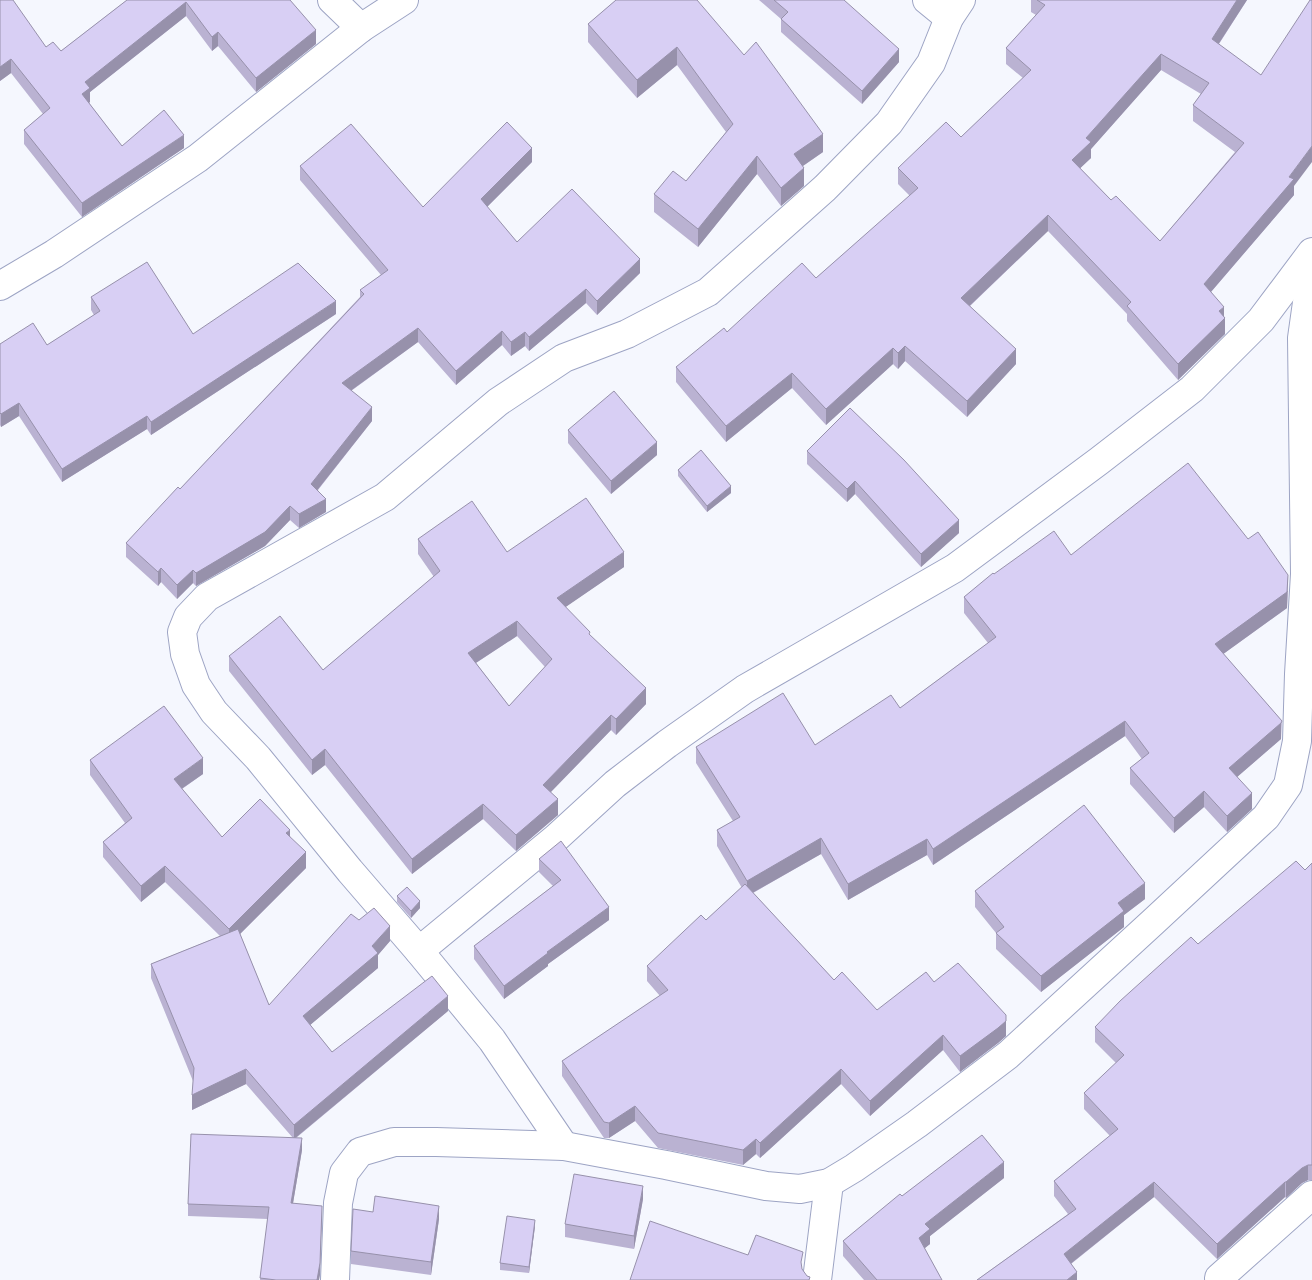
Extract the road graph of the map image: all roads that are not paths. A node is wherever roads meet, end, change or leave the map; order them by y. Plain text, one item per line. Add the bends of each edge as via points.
1 (332, 0) edge
2 (404, 0) edge
3 (927, 0) edge
4 (955, 9) edge
5 (361, 28) junction
6 (1312, 252) edge
7 (1312, 267) edge
8 (0, 286) edge
9 (419, 951) junction
10 (564, 1146) junction
11 (829, 1183) junction
12 (1312, 1196) edge
13 (1219, 1278) dead end
14 (335, 1280) edge
15 (817, 1280) edge

1 - 5 street
2 - 5 street
3 - 4 street
4 - 9 street via 931,63 889,123 825,188 708,292 627,334 564,358 498,402 385,497 207,597 188,617 182,632 185,654 196,685 214,712 258,758
5 - 8 street via 198,158
6 - 9 street via 1261,320 1192,389 955,568 745,689 666,744
7 - 11 street via 1302,338 1305,574 1297,742 1288,785 1266,817 1008,1055 916,1124
9 - 10 street via 492,1040
10 - 11 street via 766,1186 800,1190
10 - 14 street via 394,1142 360,1152 344,1173 338,1203
11 - 15 street
12 - 13 street

